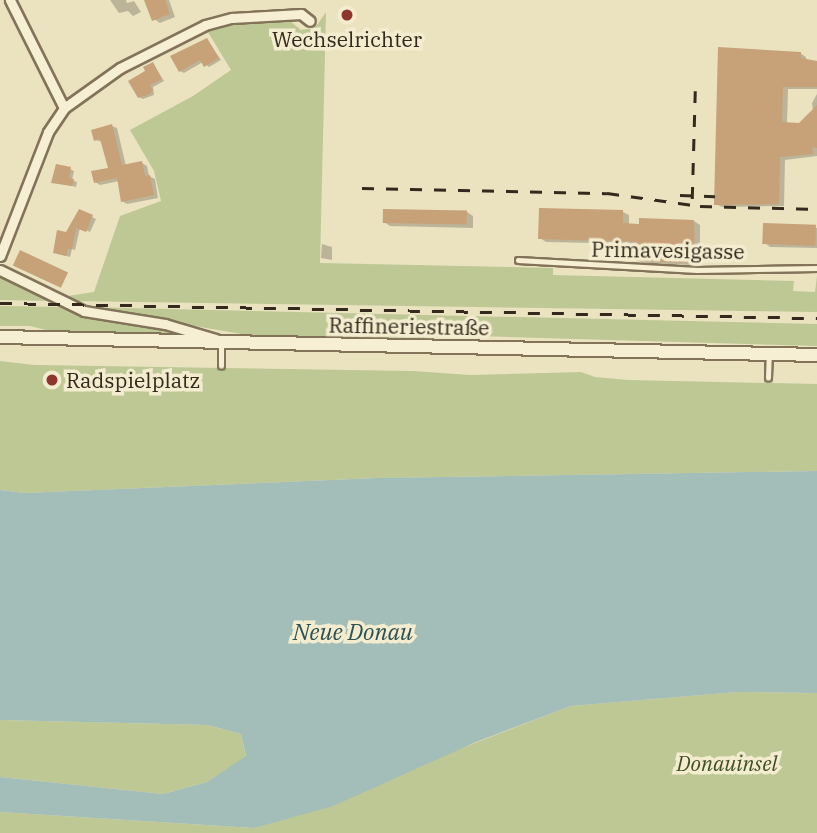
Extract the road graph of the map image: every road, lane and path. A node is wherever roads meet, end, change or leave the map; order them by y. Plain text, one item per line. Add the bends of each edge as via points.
1 (10, 0) edge
2 (310, 21) dead end
3 (64, 108) junction
4 (0, 256) edge
5 (518, 260) dead end
6 (817, 268) edge
7 (0, 270) edge
8 (0, 337) edge
9 (221, 341) junction
10 (769, 354) junction
11 (817, 355) edge
12 (221, 366) dead end
13 (768, 379) dead end

1 - 3 street
2 - 3 street via 301,15 232,18 205,25 120,68
3 - 4 street via 48,132
5 - 6 lane, Primavesigasse via 697,270
7 - 9 street via 84,311 165,324
8 - 9 main road, Raffineriestraße
9 - 10 main road, Raffineriestraße
9 - 12 lane
10 - 11 main road, Raffineriestraße
10 - 13 lane

